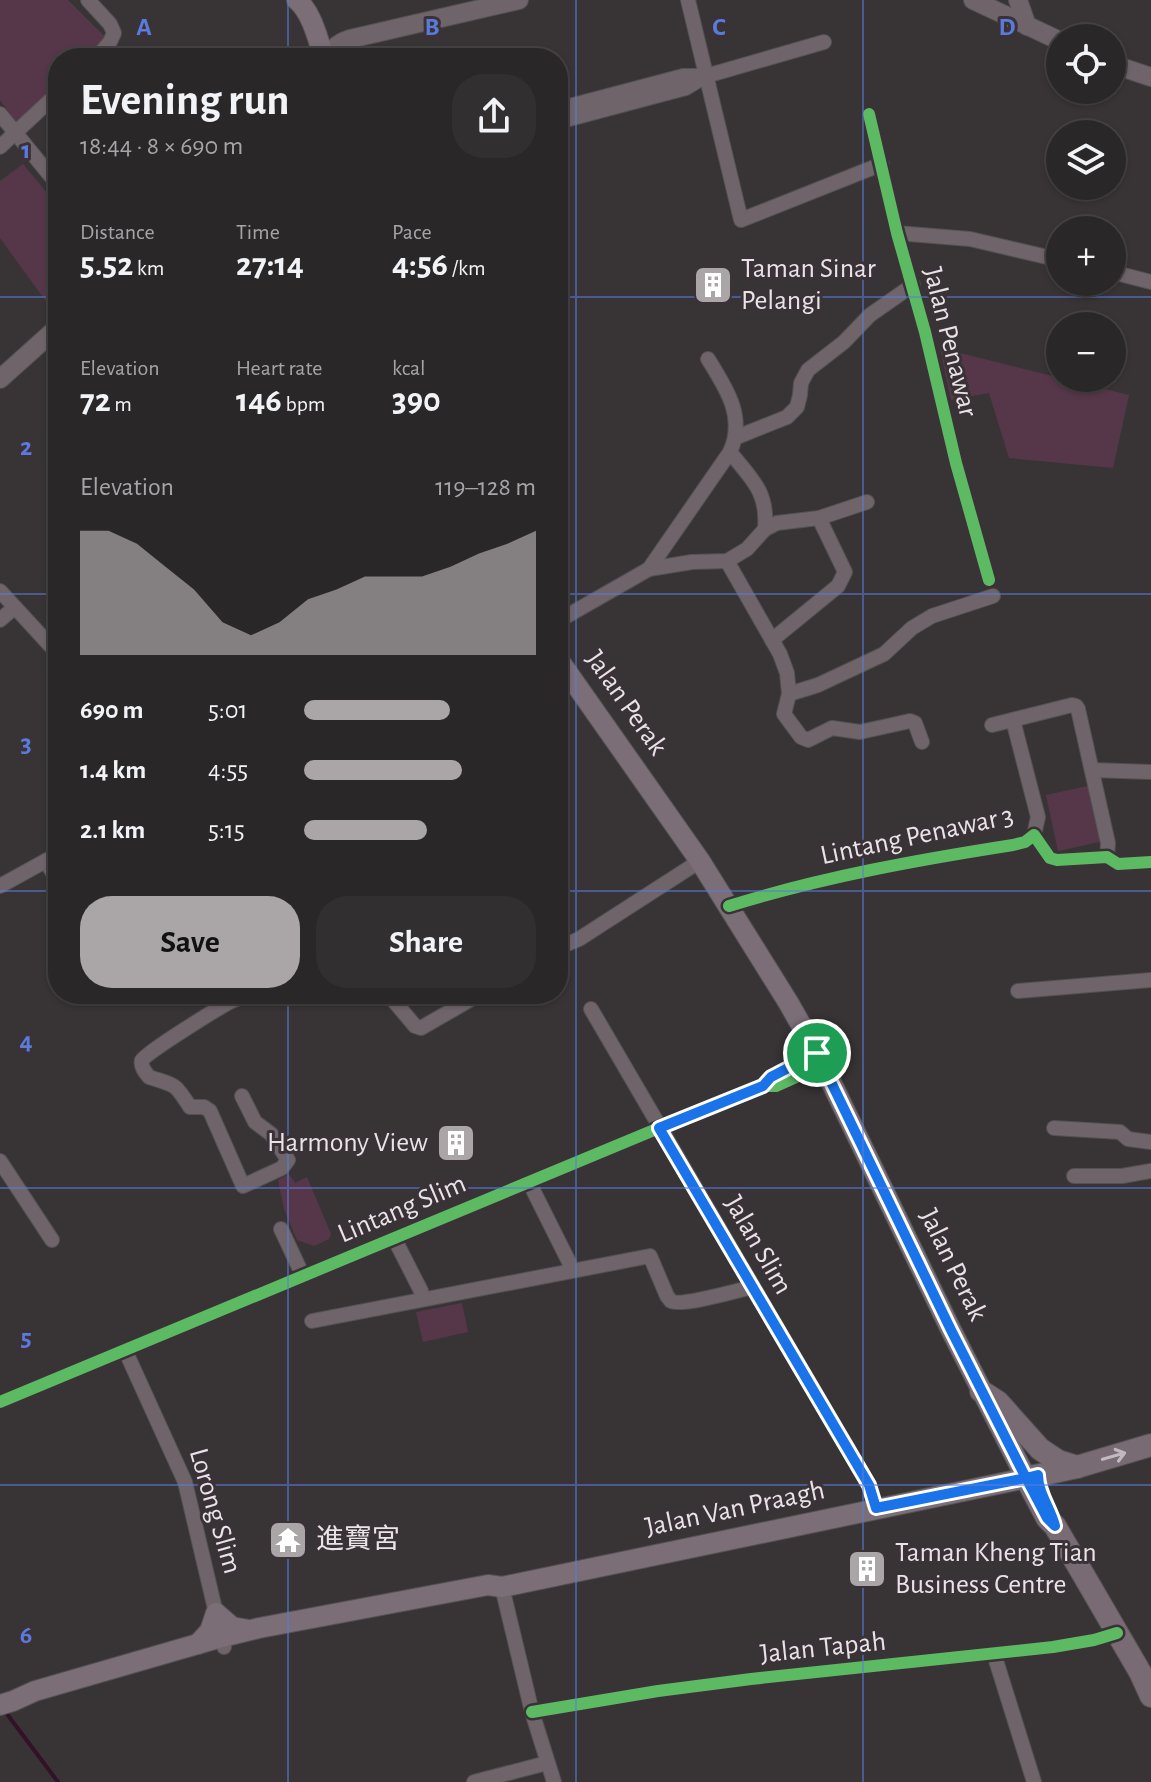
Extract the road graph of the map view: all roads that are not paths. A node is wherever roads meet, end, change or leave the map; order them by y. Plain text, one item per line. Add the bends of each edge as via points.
1 (88, 0) edge
2 (291, 0) edge
3 (297, 0) edge
4 (478, 0) edge
5 (519, 0) edge
6 (688, 0) edge
7 (1018, 0) edge
8 (985, 2) edge
9 (1027, 26) junction
10 (1046, 35) edge
11 (824, 42) dead end
12 (105, 48) edge
13 (316, 48) edge
14 (317, 48) edge
15 (322, 48) edge
16 (335, 48) edge
17 (1126, 67) edge
18 (1149, 71) edge
19 (706, 76) junction
20 (48, 102) edge
21 (568, 106) edge
22 (0, 114) edge
23 (869, 114) dead end
24 (568, 119) edge
25 (14, 133) junction
26 (0, 147) edge
27 (882, 164) junction
28 (48, 173) edge
29 (897, 233) junction
30 (1046, 257) edge
31 (1126, 276) edge
32 (1151, 282) edge
33 (913, 285) junction
34 (48, 336) edge
35 (708, 359) dead end
36 (0, 379) edge
37 (737, 437) junction
38 (730, 452) junction
39 (867, 502) dead end
40 (819, 518) junction
41 (765, 529) junction
42 (727, 561) junction
43 (649, 569) junction
44 (989, 580) dead end
45 (0, 591) edge
46 (993, 596) dead end
47 (14, 608) junction
48 (568, 615) edge
49 (0, 620) edge
50 (772, 640) junction
51 (48, 644) edge
52 (568, 673) edge
53 (789, 694) junction
54 (1013, 720) junction
55 (992, 725) dead end
56 (922, 742) dead end
57 (1092, 770) junction
58 (1151, 772) edge
59 (1034, 835) junction
60 (1107, 857) junction
61 (48, 860) edge
62 (700, 861) junction
63 (1151, 862) edge
64 (0, 886) edge
65 (729, 906) junction
66 (568, 942) edge
67 (1151, 980) edge
68 (1018, 991) dead end
69 (227, 1004) edge
70 (396, 1004) edge
71 (463, 1004) edge
72 (591, 1009) dead end
73 (820, 1059) junction
74 (242, 1096) dead end
75 (659, 1128) junction
76 (1054, 1128) dead end
77 (1151, 1142) edge
78 (0, 1161) edge
79 (1151, 1171) edge
80 (1074, 1176) dead end
81 (529, 1182) junction
82 (281, 1229) dead end
83 (394, 1238) junction
84 (52, 1240) dead end
85 (569, 1262) dead end
86 (303, 1276) junction
87 (753, 1287) junction
88 (421, 1291) dead end
89 (312, 1321) dead end
90 (125, 1350) junction
91 (981, 1391) junction
92 (0, 1402) edge
93 (1151, 1445) edge
94 (1077, 1467) junction
95 (1032, 1477) junction
96 (876, 1508) junction
97 (502, 1587) junction
98 (216, 1613) junction
99 (249, 1630) junction
100 (1117, 1633) junction
101 (223, 1642) junction
102 (198, 1644) junction
103 (994, 1654) junction
104 (1151, 1696) edge
105 (6, 1703) edge
106 (532, 1712) junction
107 (547, 1763) junction
108 (474, 1782) edge
109 (554, 1782) edge
110 (1034, 1782) edge

1 - 12 street via 114,33
2 - 13 main road
3 - 14 main road
4 - 15 street via 342,31
5 - 16 street via 350,39
6 - 19 street
7 - 9 street
8 - 9 street
9 - 10 street
11 - 19 street
17 - 18 street
19 - 21 street via 683,76
19 - 24 street via 686,88
19 - 27 street via 741,220
20 - 25 street
22 - 25 street
23 - 27 street, Jalan Penawar
25 - 26 street
25 - 28 street
27 - 29 street, Jalan Penawar
29 - 30 street via 970,239
29 - 33 street, Jalan Penawar
31 - 32 street
33 - 37 street via 808,370 797,407 787,417
33 - 44 street, Jalan Penawar
34 - 36 street
35 - 37 street via 727,389
37 - 38 street
38 - 41 street via 765,501
38 - 43 street
39 - 40 street
40 - 41 street
40 - 50 street via 845,572 838,586
41 - 42 street
42 - 43 street
42 - 50 street
43 - 48 street
45 - 47 street
46 - 53 street via 932,616 884,654
47 - 49 street
47 - 51 street
50 - 53 street via 787,673
52 - 62 main road, Jalan Perak
53 - 56 street via 784,714 804,739 832,728 860,732 910,721
54 - 55 street
54 - 57 street via 1076,706
54 - 59 street via 1038,817
57 - 58 street
57 - 60 street
59 - 60 street, Lintang Penawar 3 via 1050,858
59 - 65 street, Lintang Penawar 3 via 1013,845 893,865
60 - 63 street, Lintang Penawar 3 via 1118,864
61 - 64 street
62 - 65 main road, Jalan Perak
62 - 66 street
65 - 73 main road, Jalan Perak
67 - 68 street
69 - 74 street via 149,1052 142,1067 149,1077 177,1087 190,1107 210,1111 243,1186 288,1160 271,1134 255,1122
70 - 71 street via 421,1028
72 - 75 street, Jalan Slim
73 - 75 street, Lintang Slim via 776,1086 763,1086
73 - 91 main road, Jalan Perak
75 - 81 street, Lintang Slim
75 - 87 street, Jalan Slim
76 - 77 street via 1120,1132 1128,1139
78 - 84 street
79 - 80 street
81 - 83 street, Lintang Slim
81 - 85 street
82 - 86 street
83 - 86 street, Lintang Slim
83 - 88 street
86 - 90 street, Lintang Slim
87 - 89 street via 671,1301 650,1256
87 - 96 street, Jalan Slim via 869,1485
90 - 92 street, Lintang Slim
90 - 98 street, Lorong Slim via 185,1482
91 - 94 main road via 998,1402 1040,1449
91 - 95 main road, Jalan Perak
94 -> 93 main road
94 - 95 main road
95 - 96 main road, Jalan Van Praagh
95 - 100 main road, Jalan Perak via 1047,1518
96 - 97 main road, Jalan Van Praagh
97 - 99 main road, Jalan Van Praagh via 488,1585
97 - 101 main road, Jalan Van Praagh via 491,1595
97 - 106 street
98 - 99 main road via 232,1627
98 - 101 street, Lorong Slim
98 - 102 main road
99 - 101 main road, Jalan Van Praagh
100 - 103 street, Jalan Tapah
100 - 104 main road, Jalan Perak
101 - 102 main road, Jalan Van Praagh
101 - 105 main road, Jalan Van Praagh via 36,1701
102 - 105 main road, Jalan Van Praagh
103 - 106 street, Jalan Tapah via 751,1679
103 - 110 street
106 - 107 street
107 - 108 street
107 - 109 street

